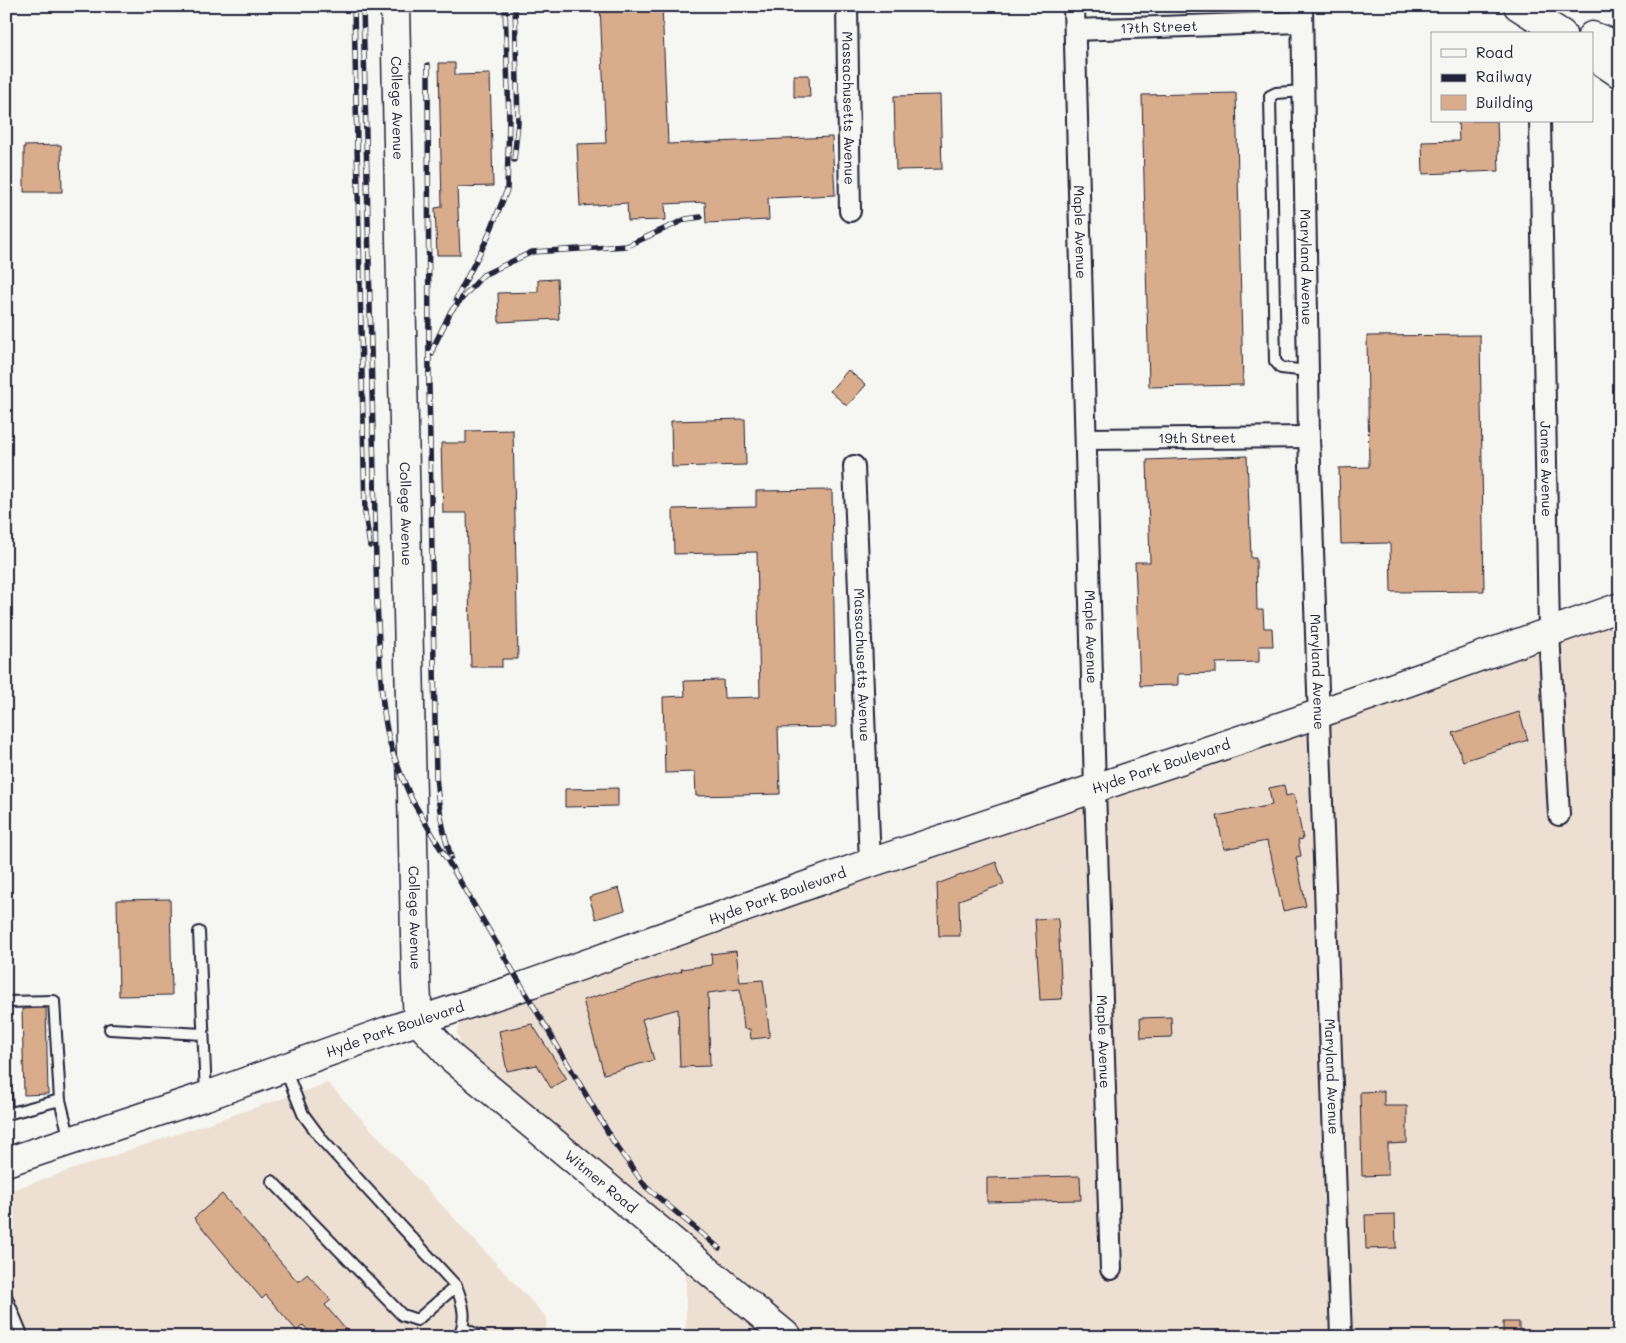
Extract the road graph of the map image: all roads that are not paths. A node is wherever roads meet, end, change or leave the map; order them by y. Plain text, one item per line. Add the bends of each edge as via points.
1 (395, 6) edge
2 (847, 6) edge
3 (1074, 6) edge
4 (1302, 14) edge
5 (1534, 16) edge
6 (1075, 30) junction
7 (1559, 32) edge
8 (1578, 32) edge
9 (1594, 37) edge
10 (1620, 46) edge
11 (1594, 56) edge
12 (1620, 74) edge
13 (1303, 91) junction
14 (1540, 122) edge
15 (850, 211) dead end
16 (1308, 371) junction
17 (1310, 437) junction
18 (1086, 439) junction
19 (854, 466) dead end
20 (1620, 593) edge
21 (1620, 606) edge
22 (1549, 632) junction
23 (1318, 714) junction
24 (1095, 790) junction
25 (1559, 816) dead end
26 (870, 863) junction
27 (199, 932) dead end
28 (6, 1002) edge
29 (418, 1021) junction
30 (110, 1029) dead end
31 (203, 1034) junction
32 (284, 1068) junction
33 (6, 1093) edge
34 (206, 1096) junction
35 (60, 1100) junction
36 (70, 1141) junction
37 (6, 1162) edge
38 (272, 1181) dead end
39 (1112, 1268) dead end
40 (456, 1286) junction
41 (6, 1296) edge
42 (460, 1332) edge
43 (23, 1337) edge
44 (482, 1337) edge
45 (788, 1337) edge
46 (1341, 1337) edge

1 - 29 main road, College Avenue
2 - 15 street, Massachusetts Avenue
3 - 6 street, Maple Avenue
4 - 6 street, 17th Street
4 - 13 street, Maryland Avenue
5 - 7 main road
5 - 8 main road
6 - 18 street, Maple Avenue
9 - 10 main road
11 - 12 main road
13 - 16 street, Maryland Avenue
13 - 16 lane via 1270,96 1275,361 1281,368
14 - 22 street, James Avenue
16 - 17 street, Maryland Avenue
17 - 18 street, 19th Street
17 - 23 street, Maryland Avenue
18 - 24 street, Maple Avenue
19 - 26 street, Massachusetts Avenue
20 - 22 main road, Hyde Park Boulevard
21 - 22 main road, Hyde Park Boulevard
22 - 23 main road, Hyde Park Boulevard
22 - 25 street, James Avenue
23 - 24 main road, Hyde Park Boulevard
23 - 46 street, Maryland Avenue
24 - 26 main road, Hyde Park Boulevard
24 - 39 street, Maple Avenue
26 - 29 main road, Hyde Park Boulevard
27 - 31 lane
28 - 35 lane via 54,1001
29 - 32 main road, Hyde Park Boulevard
29 - 45 main road, Witmer Road via 452,1058
30 - 31 lane
31 - 34 lane
32 - 34 main road, Hyde Park Boulevard
32 - 40 lane via 303,1114 323,1140
33 - 35 lane via 7,1114
34 - 36 main road, Hyde Park Boulevard
35 - 36 lane
36 - 37 main road, Hyde Park Boulevard
38 - 40 lane via 402,1315 417,1320
40 - 42 lane via 464,1304
41 - 43 lane
42 - 44 lane

